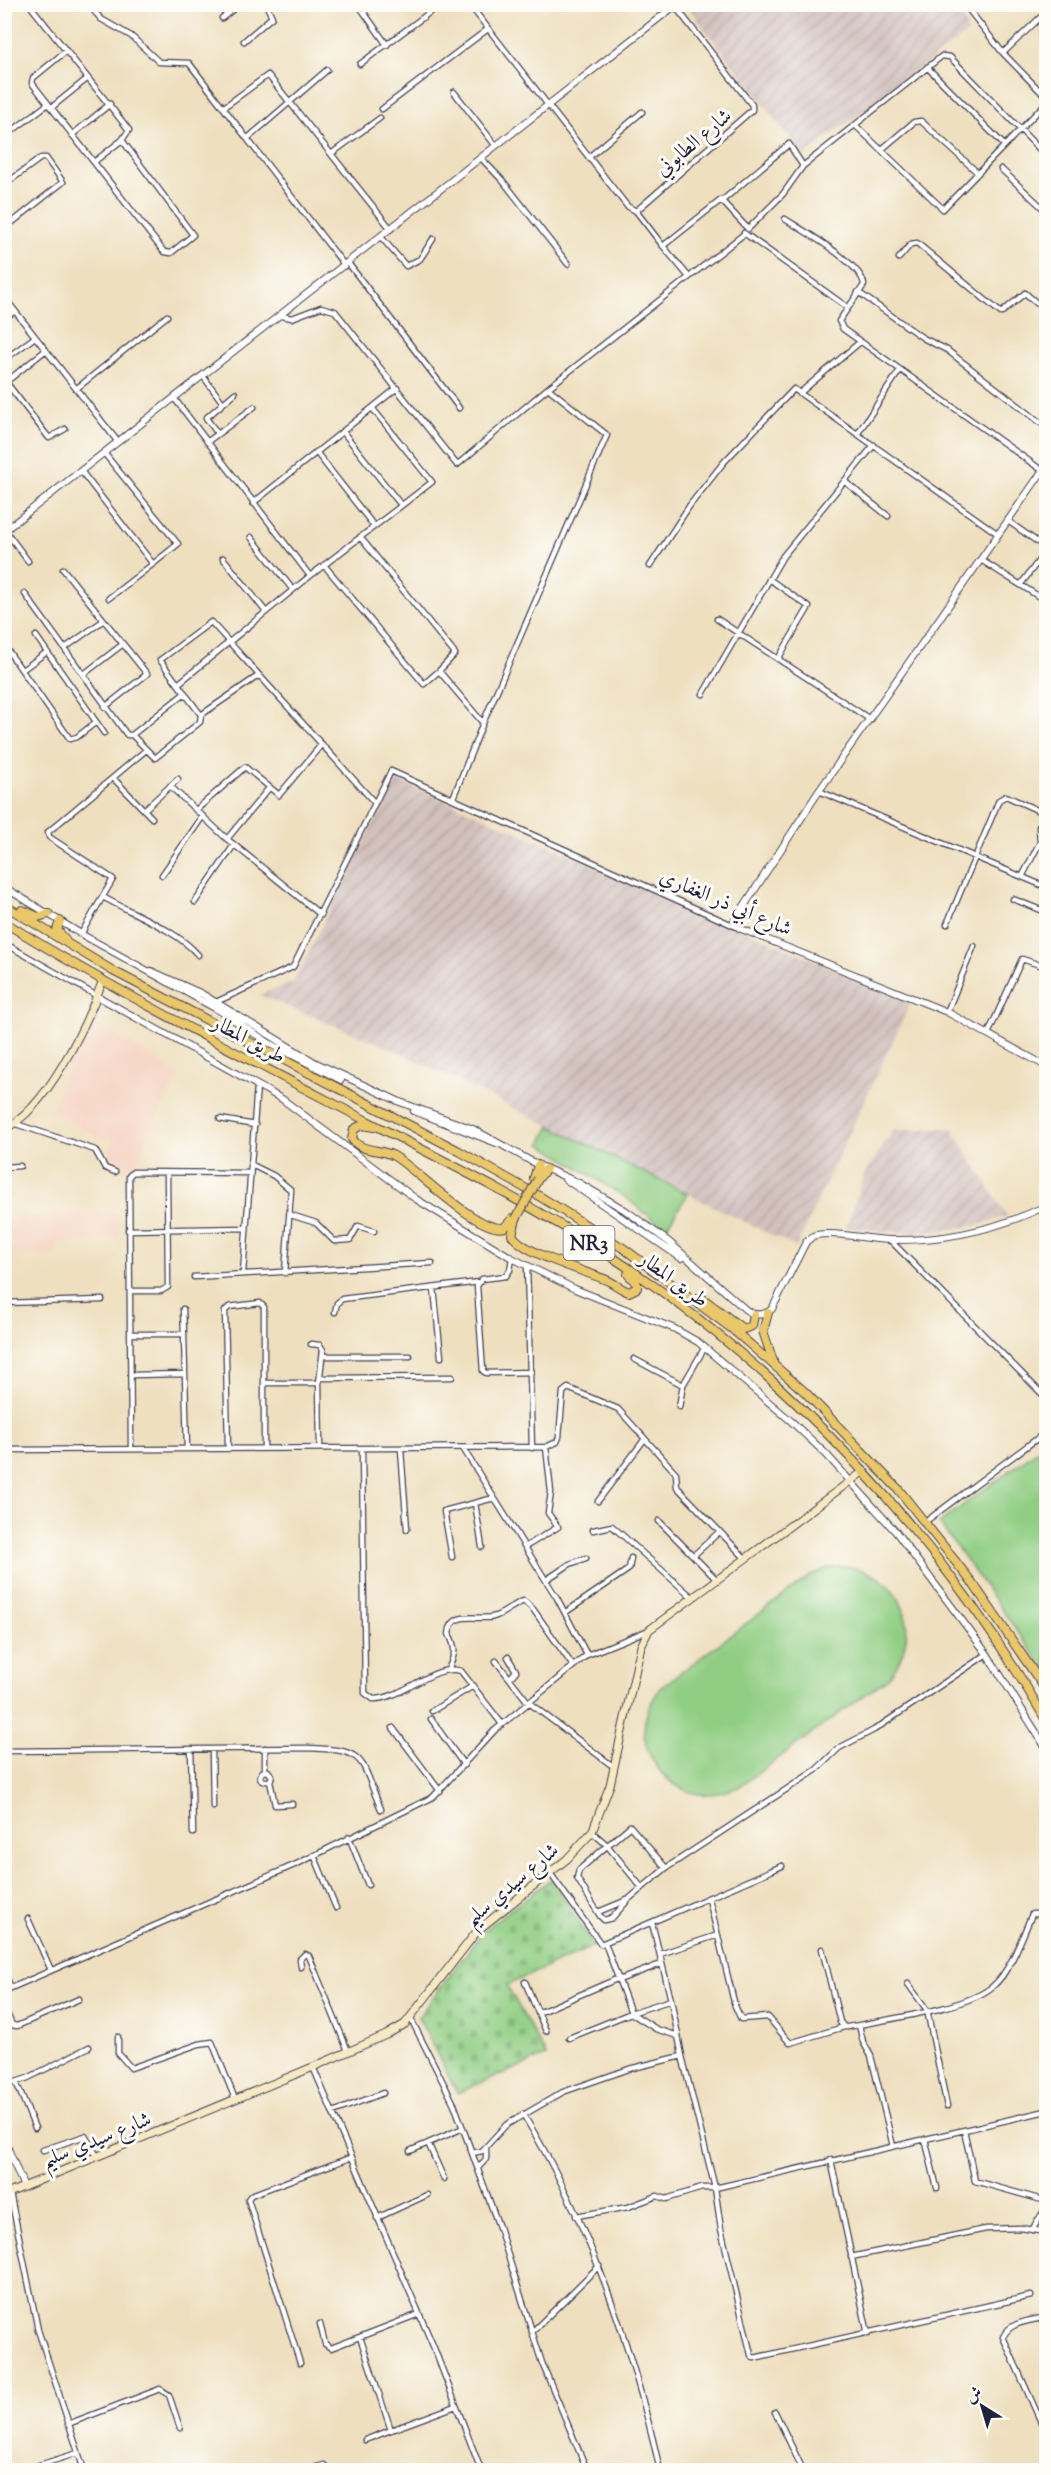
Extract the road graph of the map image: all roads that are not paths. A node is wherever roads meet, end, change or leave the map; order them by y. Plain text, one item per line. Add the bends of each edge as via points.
1 (29, 4) edge
2 (88, 4) edge
3 (240, 4) edge
4 (266, 4) edge
5 (358, 4) edge
6 (441, 4) edge
7 (469, 4) edge
8 (968, 4) edge
9 (676, 5) edge
10 (1047, 12) edge
11 (222, 18) dead end
12 (488, 29) junction
13 (244, 41) dead end
14 (387, 45) junction
15 (66, 51) junction
16 (1003, 53) junction
17 (360, 64) dead end
18 (927, 67) junction
19 (327, 70) dead end
20 (88, 78) junction
21 (454, 92) dead end
22 (1047, 97) edge
23 (289, 103) junction
24 (1047, 103) edge
25 (110, 104) junction
26 (547, 105) junction
27 (50, 106) junction
28 (224, 107) junction
29 (382, 109) dead end
30 (642, 112) dead end
31 (380, 118) dead end
32 (855, 124) junction
33 (1020, 129) junction
34 (72, 135) junction
35 (4, 137) edge
36 (248, 138) junction
37 (122, 140) junction
38 (1004, 145) junction
39 (496, 146) junction
40 (880, 150) junction
41 (331, 154) junction
42 (1047, 156) edge
43 (589, 157) junction
44 (481, 158) junction
45 (94, 162) junction
46 (803, 166) junction
47 (1001, 169) dead end
48 (978, 173) junction
49 (4, 185) edge
50 (723, 200) junction
51 (636, 211) junction
52 (1047, 211) edge
53 (784, 219) dead end
54 (4, 229) edge
55 (392, 229) junction
56 (746, 232) junction
57 (381, 237) junction
58 (433, 239) dead end
59 (663, 246) junction
60 (899, 258) dead end
61 (568, 264) dead end
62 (346, 265) junction
63 (689, 277) junction
64 (858, 292) junction
65 (4, 297) edge
66 (847, 307) junction
67 (15, 311) junction
68 (1047, 311) edge
69 (167, 316) dead end
70 (282, 316) junction
71 (4, 319) edge
72 (35, 337) junction
73 (860, 342) junction
74 (46, 350) junction
75 (4, 360) edge
76 (900, 370) junction
77 (203, 376) junction
78 (397, 388) junction
79 (548, 388) junction
80 (76, 389) junction
81 (801, 392) junction
82 (234, 393) dead end
83 (174, 398) junction
84 (223, 403) junction
85 (254, 407) dead end
86 (459, 408) dead end
87 (373, 409) junction
88 (1047, 427) edge
89 (65, 429) dead end
90 (343, 432) junction
91 (858, 433) junction
92 (218, 434) junction
93 (118, 442) junction
94 (207, 442) junction
95 (874, 445) junction
96 (316, 452) junction
97 (104, 453) junction
98 (1045, 469) edge
99 (81, 471) junction
100 (844, 481) junction
101 (254, 503) junction
102 (401, 505) junction
103 (888, 516) dead end
104 (1008, 521) junction
105 (374, 526) junction
106 (5, 531) edge
107 (999, 534) junction
108 (251, 537) dead end
109 (360, 537) junction
110 (1047, 549) edge
111 (223, 558) dead end
112 (981, 560) junction
113 (28, 561) dead end
114 (153, 564) junction
115 (324, 565) junction
116 (650, 566) dead end
117 (63, 569) dead end
118 (310, 576) junction
119 (769, 579) junction
120 (1021, 584) junction
121 (293, 590) junction
122 (25, 594) dead end
123 (109, 598) dead end
124 (1047, 601) edge
125 (266, 612) junction
126 (717, 619) dead end
127 (104, 620) junction
128 (738, 631) junction
129 (36, 636) dead end
130 (229, 643) junction
131 (123, 644) junction
132 (4, 645) edge
133 (65, 648) junction
134 (47, 652) junction
135 (778, 659) junction
136 (22, 670) junction
137 (439, 671) junction
138 (84, 674) junction
139 (258, 676) junction
140 (178, 684) junction
141 (185, 693) junction
142 (703, 693) dead end
143 (105, 707) junction
144 (201, 715) junction
145 (871, 720) junction
146 (96, 722) junction
147 (483, 723) junction
148 (104, 733) dead end
149 (132, 735) junction
150 (322, 744) junction
151 (146, 750) junction
152 (113, 778) junction
153 (178, 779) dead end
154 (170, 786) junction
155 (269, 788) junction
156 (819, 791) junction
157 (453, 798) junction
158 (374, 802) junction
159 (144, 810) junction
160 (196, 810) junction
161 (1047, 815) edge
162 (203, 816) junction
163 (152, 818) dead end
164 (227, 839) junction
165 (234, 845) junction
166 (973, 857) junction
167 (162, 875) dead end
168 (1023, 877) junction
169 (4, 887) edge
170 (1047, 887) edge
171 (103, 897) junction
172 (1013, 898) dead end
173 (195, 902) dead end
174 (4, 904) edge
175 (1047, 912) edge
176 (49, 914) junction
177 (321, 915) junction
178 (60, 921) junction
179 (4, 922) edge
180 (947, 924) dead end
181 (739, 928) junction
182 (81, 934) junction
183 (4, 943) edge
184 (975, 946) dead end
185 (77, 949) junction
186 (198, 955) dead end
187 (1047, 967) edge
188 (103, 980) junction
189 (97, 996) junction
190 (214, 1004) junction
191 (947, 1012) junction
192 (988, 1034) junction
193 (5, 1055) edge
194 (1047, 1066) edge
195 (257, 1085) junction
196 (5, 1097) edge
197 (220, 1119) dead end
198 (16, 1124) junction
199 (255, 1125) junction
200 (5, 1129) edge
201 (384, 1130) junction
202 (362, 1152) junction
203 (252, 1165) junction
204 (20, 1166) dead end
205 (4, 1167) edge
206 (542, 1167) junction
207 (115, 1172) dead end
208 (167, 1173) junction
209 (249, 1173) junction
210 (1047, 1206) edge
211 (291, 1215) junction
212 (515, 1218) junction
213 (245, 1228) junction
214 (565, 1228) junction
215 (167, 1229) junction
216 (128, 1230) junction
217 (374, 1231) dead end
218 (891, 1240) junction
219 (512, 1258) junction
220 (432, 1263) dead end
221 (527, 1265) junction
222 (243, 1273) junction
223 (285, 1273) junction
224 (194, 1277) dead end
225 (479, 1282) junction
226 (434, 1288) junction
227 (130, 1290) junction
228 (690, 1298) junction
229 (102, 1300) dead end
230 (4, 1303) edge
231 (183, 1309) dead end
232 (335, 1312) dead end
233 (768, 1313) junction
234 (754, 1315) junction
235 (130, 1334) junction
236 (184, 1334) junction
237 (311, 1344) dead end
238 (705, 1347) junction
239 (323, 1356) junction
240 (410, 1356) dead end
241 (441, 1357) dead end
242 (634, 1359) dead end
243 (775, 1364) junction
244 (531, 1372) junction
245 (185, 1374) junction
246 (131, 1375) junction
247 (452, 1377) dead end
248 (320, 1380) junction
249 (265, 1383) junction
250 (683, 1385) junction
251 (1047, 1398) edge
252 (678, 1407) dead end
253 (1047, 1432) edge
254 (644, 1440) junction
255 (131, 1448) junction
256 (228, 1448) junction
257 (264, 1448) junction
258 (320, 1448) junction
259 (532, 1448) junction
260 (546, 1448) junction
261 (187, 1449) junction
262 (362, 1449) junction
263 (464, 1449) junction
264 (4, 1450) edge
265 (401, 1450) junction
266 (864, 1471) junction
267 (850, 1481) junction
268 (494, 1498) junction
269 (598, 1500) dead end
270 (474, 1503) junction
271 (659, 1521) dead end
272 (925, 1522) junction
273 (407, 1529) dead end
274 (593, 1530) dead end
275 (719, 1532) junction
276 (482, 1547) dead end
277 (525, 1547) junction
278 (694, 1555) junction
279 (452, 1557) dead end
280 (586, 1558) dead end
281 (631, 1558) dead end
282 (745, 1558) junction
283 (716, 1579) junction
284 (546, 1580) junction
285 (692, 1597) junction
286 (566, 1612) junction
287 (649, 1630) junction
288 (987, 1654) junction
289 (587, 1655) junction
290 (508, 1657) dead end
291 (496, 1661) dead end
292 (573, 1666) junction
293 (448, 1670) junction
294 (510, 1678) junction
295 (473, 1686) junction
296 (1047, 1690) edge
297 (528, 1702) junction
298 (432, 1711) dead end
299 (431, 1719) dead end
300 (1047, 1720) edge
301 (502, 1724) junction
302 (393, 1728) dead end
303 (265, 1748) junction
304 (1047, 1748) edge
305 (191, 1749) junction
306 (212, 1749) junction
307 (4, 1750) edge
308 (464, 1765) junction
309 (614, 1767) junction
310 (265, 1770) junction
311 (270, 1781) junction
312 (440, 1791) junction
313 (292, 1804) dead end
314 (213, 1807) dead end
315 (381, 1809) dead end
316 (592, 1832) junction
317 (193, 1833) dead end
318 (349, 1837) junction
319 (606, 1844) junction
320 (314, 1855) junction
321 (782, 1866) dead end
322 (666, 1868) junction
323 (550, 1873) junction
324 (368, 1885) dead end
325 (642, 1888) junction
326 (630, 1898) junction
327 (709, 1899) junction
328 (336, 1908) dead end
329 (598, 1912) junction
330 (1047, 1914) edge
331 (28, 1919) dead end
332 (652, 1923) junction
333 (718, 1935) junction
334 (605, 1943) junction
335 (822, 1949) dead end
336 (660, 1954) junction
337 (662, 1964) junction
338 (301, 1967) dead end
339 (51, 1970) junction
340 (4, 1972) edge
341 (619, 1979) junction
342 (525, 1982) dead end
343 (908, 1984) dead end
344 (11, 1988) junction
345 (4, 1991) edge
346 (79, 1999) dead end
347 (671, 2000) junction
348 (4, 2007) edge
349 (927, 2010) junction
350 (538, 2013) junction
351 (631, 2013) junction
352 (411, 2019) junction
353 (859, 2025) junction
354 (844, 2027) junction
355 (546, 2031) dead end
356 (678, 2036) junction
357 (118, 2037) dead end
358 (569, 2038) dead end
359 (90, 2047) dead end
360 (348, 2051) junction
361 (682, 2056) junction
362 (313, 2067) junction
363 (16, 2082) junction
364 (4, 2086) edge
365 (383, 2093) dead end
366 (235, 2099) junction
367 (947, 2106) dead end
368 (1047, 2111) edge
369 (333, 2112) junction
370 (523, 2114) junction
371 (34, 2128) dead end
372 (463, 2128) junction
373 (964, 2130) junction
374 (4, 2139) edge
375 (925, 2139) junction
376 (428, 2143) junction
377 (893, 2146) junction
378 (486, 2148) junction
379 (44, 2150) dead end
380 (410, 2151) dead end
381 (472, 2153) junction
382 (97, 2156) junction
383 (352, 2157) junction
384 (831, 2160) junction
385 (478, 2168) junction
386 (444, 2179) dead end
387 (24, 2187) junction
388 (715, 2188) junction
389 (937, 2188) dead end
390 (7, 2194) edge
391 (427, 2195) dead end
392 (1047, 2201) edge
393 (1047, 2208) edge
394 (576, 2216) junction
395 (377, 2218) junction
396 (1032, 2230) junction
397 (1047, 2232) edge
398 (851, 2257) junction
399 (599, 2266) junction
400 (1031, 2296) dead end
401 (418, 2314) junction
402 (1047, 2317) edge
403 (320, 2324) dead end
404 (532, 2332) junction
405 (868, 2334) junction
406 (360, 2337) junction
407 (300, 2363) dead end
408 (456, 2406) junction
409 (775, 2412) dead end
410 (1041, 2422) dead end
411 (68, 2424) junction
412 (180, 2428) dead end
413 (391, 2430) junction
414 (365, 2440) dead end
415 (78, 2453) junction
416 (33, 2467) dead end
417 (310, 2469) edge
418 (84, 2470) edge
419 (328, 2470) edge
420 (481, 2470) edge
421 (587, 2470) edge
422 (660, 2470) edge
423 (803, 2470) edge

1 - 15 street
2 - 28 street via 101,20 131,36 159,62 189,63
3 - 11 street
4 - 13 street via 272,17
5 - 14 street
6 - 14 street
7 - 12 street
8 - 16 street
9 - 26 street
9 - 51 street, شارع الطابوني via 752,110
10 - 16 street
12 - 26 street
12 - 29 street
14 - 17 street
15 - 20 street
15 - 27 street via 31,81
16 - 22 street
18 - 32 street
18 - 33 street via 942,56 950,57
18 - 38 street
19 - 23 street
20 - 25 street
20 - 27 street
21 - 39 street
23 - 28 street via 266,75
23 - 36 street
23 - 41 street
24 - 33 street
25 - 34 street
25 - 37 street via 129,130
26 - 39 street
26 - 43 street
27 - 34 street
27 - 35 street
28 - 36 street
30 - 43 street
31 - 41 street
32 - 40 street
32 - 46 street
33 - 38 street
33 - 42 street
34 - 45 street
36 - 62 street
37 - 45 street
37 - 45 street via 192,237 171,253 164,252
38 - 48 street
39 - 44 street
40 - 48 street via 914,122 921,121
40 - 48 street via 943,208
41 - 55 street
43 - 51 street via 627,206
44 - 55 street
44 - 61 street
46 - 50 street via 789,144
46 - 56 street via 783,194
47 - 52 street
49 - 54 street via 41,158 46,158 63,182
50 - 56 street
50 - 59 street
51 - 59 street
53 - 64 street via 844,258 863,279 864,285
55 - 57 street
56 - 63 street
56 - 66 street
57 - 58 street via 406,266 420,259
57 - 62 street
59 - 63 street
60 - 68 street via 911,244 917,243 1001,313 1025,292
62 - 70 street
62 - 86 street
63 - 79 street
64 - 66 street
64 - 88 street via 923,338 947,350
65 - 67 street
66 - 73 street via 840,326
67 - 71 street
67 - 72 street
69 - 80 street
70 - 77 street
70 - 78 street via 292,318 321,307 333,309
72 - 74 street
72 - 75 street
73 - 76 street
73 - 81 street
74 - 80 street
74 - 89 street via 6,382 49,438
76 - 91 street
76 - 98 street
77 - 83 street
77 - 84 street
78 - 79 street via 457,465
78 - 87 street
79 - 147 street via 607,435
80 - 93 street
81 - 91 street
81 - 116 street via 791,390 724,462
82 - 84 street
83 - 93 street
83 - 94 street
84 - 92 street via 206,418
85 - 92 street
87 - 90 street
87 - 102 street via 432,482
90 - 96 street
90 - 102 street
91 - 95 street
92 - 94 street
93 - 97 street
94 - 101 street
95 - 100 street
95 - 107 street
96 - 101 street
96 - 105 street
97 - 99 street
97 - 114 street via 178,544
98 - 104 street
99 - 106 street
99 - 114 street
100 - 103 street
100 - 119 street
101 - 118 street
102 - 105 street
104 - 107 street
104 - 110 street
105 - 109 street
106 - 113 street
107 - 112 street
108 - 121 street
109 - 115 street
109 - 137 street via 455,654
110 - 120 street
111 - 125 street
112 - 120 street
112 - 145 street
114 - 123 street
115 - 118 street
115 - 137 street via 424,684
117 - 127 street
118 - 121 street
119 - 128 street
119 - 135 street via 809,607
120 - 124 street
121 - 125 street
122 - 133 street
125 - 130 street
126 - 128 street
127 - 131 street
127 - 133 street
128 - 135 street
128 - 142 street
129 - 134 street
130 - 139 street
130 - 140 street
130 - 140 street via 209,622 162,657 161,662
131 - 138 street
131 - 143 street via 147,675
132 - 136 street
133 - 138 street
134 - 136 street
134 - 146 street
135 - 145 street
136 - 146 street via 70,738
137 - 147 street
138 - 143 street
139 - 144 street
139 - 150 street
140 - 141 street
141 - 144 street
141 - 149 street
143 - 149 street via 127,735
144 - 151 street via 200,722 157,757
145 - 156 street
146 - 148 street
147 - 157 street
149 - 151 street
150 - 155 street via 279,795
150 - 158 street
151 - 152 street
152 - 159 street
152 - 171 street via 47,835 112,877
153 - 154 street
154 - 159 street
154 - 160 street
155 - 160 street via 245,767
155 - 164 street
156 - 166 street
156 - 181 street via 736,917
157 - 158 street, شارع أبي ذر الغفاري via 391,771
157 - 181 street, شارع أبي ذر الغفاري
158 - 177 street
159 - 163 street
160 - 162 street
161 - 166 street via 1002,796
161 - 168 street via 1039,827 1040,842
162 - 164 street
162 - 167 street
164 - 165 street
165 - 173 street
165 - 177 street
166 - 168 street
166 - 180 street
168 - 170 street
169 - 176 street
171 - 182 street
171 - 186 street via 175,934
172 - 175 street
174 - 176 highway via 35,916
174 - 185 highway, طريق المطار / NR3
176 - 178 street
177 - 190 street via 287,971
178 - 182 street
178 - 185 highway via 58,932
179 - 188 highway, طريق المطار / NR3
181 - 191 street, شارع أبي ذر الغفاري
182 - 190 street
183 - 189 street
184 - 191 street
185 - 228 highway, طريق المطار / NR3 via 539,1196 623,1248
187 - 192 street via 1022,959
188 - 189 main road
188 - 201 highway, طريق المطار / NR3
189 - 195 street
189 - 198 main road via 46,1091
190 - 206 street via 316,1063 399,1104 473,1129
191 - 192 street, شارع أبي ذر الغفاري
192 - 194 street, شارع أبي ذر الغفاري
193 - 196 street
195 - 199 street
195 - 202 street
196 - 200 street
197 - 199 street
198 - 200 main road
198 - 207 street via 95,1150 105,1168
199 - 203 street
201 - 202 highway via 362,1125 354,1129 352,1140
201 - 214 highway, طريق المطار / NR3
202 - 212 highway via 394,1156 493,1228 505,1227
202 - 219 street via 441,1215
203 - 209 street
203 - 211 street via 291,1190
204 - 205 street
206 - 212 highway, bridge
206 - 234 street via 556,1172 622,1216
208 - 209 street
208 - 215 street
208 - 216 street via 133,1172 129,1176
209 - 213 street
210 - 218 street via 995,1226 945,1237
211 - 217 street via 316,1223 334,1241 350,1240 358,1226
211 - 223 street
212 - 214 highway via 512,1232 521,1243 623,1290 637,1288 632,1276
213 - 215 street
213 - 222 street
214 - 266 highway, طريق المطار / NR3 via 685,1308 734,1347
215 - 216 street
215 - 227 street via 168,1287 161,1291
216 - 227 street
218 - 233 street via 813,1236 806,1242
218 - 251 street
219 - 221 street
219 - 225 street via 506,1276
220 - 223 street
221 - 238 street via 675,1329
221 - 244 street
222 - 223 street
222 - 224 street
225 - 226 street
225 - 244 street via 483,1371
226 - 232 street via 342,1299
226 - 241 street
227 - 235 street
228 - 234 highway via 702,1298 743,1329 752,1326
228 - 243 highway, طريق المطار / NR3
229 - 230 street
231 - 236 street
233 - 234 street
233 - 243 highway via 763,1331
235 - 236 street
235 - 246 street
236 - 245 street
237 - 239 street via 321,1346
238 - 250 street
238 - 267 street via 791,1421
239 - 240 street
239 - 248 street
242 - 250 street
243 - 272 highway, طريق المطار / NR3 via 848,1435
244 - 259 street
245 - 246 street
245 - 261 street
246 - 255 street
247 - 248 street
248 - 249 street
248 - 258 street
249 - 256 street via 262,1304 229,1307 225,1313
249 - 257 street
250 - 252 street
253 - 272 street
254 - 260 street via 616,1407 565,1388 559,1437
254 - 269 street
254 - 275 street via 676,1473 677,1487
255 - 261 street
255 - 264 street
256 - 257 street
256 - 261 street
257 - 258 street
258 - 262 street
259 - 260 street
259 - 263 street
260 - 277 street via 551,1492 548,1513 558,1527
262 - 265 street
262 - 293 street via 365,1693 373,1699 389,1698
263 - 265 street
263 - 268 street
265 - 273 street
266 - 267 main road
266 - 300 highway, طريق المطار / NR3 via 959,1589
267 - 282 main road
267 - 288 street via 921,1563
268 - 270 street
268 - 277 street
270 - 276 street
270 - 279 street via 444,1511
271 - 278 street
272 - 296 highway, طريق المطار / NR3
274 - 285 street via 612,1526
275 - 278 street
275 - 282 street
277 - 284 street
278 - 283 street
280 - 284 street
281 - 286 street via 629,1569
282 - 283 main road
283 - 285 main road
284 - 286 street
285 - 287 main road
286 - 289 street
287 - 289 street
287 - 309 main road, شارع سيدي سليم via 641,1646
288 - 304 street
288 - 322 street via 866,1735 838,1748 816,1770
289 - 292 street
290 - 294 street via 516,1671
291 - 294 street
292 - 293 street via 524,1600 496,1617 466,1616 453,1624 449,1634 456,1652
292 - 297 street
293 - 295 street via 461,1671
294 - 297 street
295 - 298 street
295 - 301 street
297 - 301 street
297 - 309 street
299 - 308 street
301 - 308 street
302 - 312 street
303 - 306 street
303 - 310 street
303 - 315 street via 348,1750 361,1762
305 - 306 street
305 - 307 street
305 - 317 street
306 - 314 street
308 - 312 street
309 - 316 main road, شارع سيدي سليم
310 - 311 street via 271,1773
310 - 311 street via 261,1780
311 - 313 street via 275,1805
312 - 318 street
316 - 319 street
316 - 323 main road, شارع سيدي سليم
318 - 320 street
318 - 324 street
319 - 322 street via 632,1826
319 - 325 street
319 - 329 street via 578,1874
320 - 328 street
320 - 339 street
321 - 327 street
322 - 325 street
323 - 334 street via 598,1942
323 - 352 main road, شارع سيدي سليم via 478,1930
325 - 326 street
326 - 329 street
326 - 329 street via 607,1920
327 - 332 street
327 - 333 street
330 - 349 street via 1032,1914 1022,1940 992,1987 968,1999
331 - 339 street
332 - 334 street
332 - 336 street
333 - 336 street
333 - 354 street via 741,2019 768,2017 790,2043
334 - 341 street
335 - 354 street
336 - 337 street
337 - 341 street
337 - 347 street
338 - 360 street via 300,1959 305,1954 309,1956
339 - 344 street
340 - 344 street
341 - 350 street
341 - 351 street
342 - 350 street
343 - 349 street
344 - 345 street
346 - 348 street via 18,2026 12,2025
347 - 351 street
347 - 356 street
349 - 353 street
349 - 367 street
350 - 355 street
351 - 356 street via 656,2029
351 - 358 street
352 - 360 main road, شارع سيدي سليم
352 - 372 street
353 - 354 street
353 - 377 street via 871,2056
356 - 361 street
357 - 366 street via 118,2053 131,2068 212,2042
359 - 363 street
360 - 362 main road, شارع سيدي سليم
361 - 370 street via 573,2087
361 - 388 street
362 - 366 main road, شارع سيدي سليم
362 - 369 street
363 - 364 street
363 - 371 street
365 - 369 street
366 - 382 main road, شارع سيدي سليم
368 - 373 street
369 - 383 street
370 - 378 street via 506,2125
370 - 394 street
372 - 376 street
372 - 381 street
373 - 375 street
373 - 392 street via 975,2181
374 - 387 street
375 - 377 street
375 - 389 street
376 - 380 street
376 - 386 street
377 - 384 street
378 - 381 street
378 - 385 street via 486,2159
379 - 382 street via 85,2136
381 - 385 street
382 - 387 main road, شارع سيدي سليم
383 - 395 street
383 - 407 street via 248,2199
384 - 388 street
384 - 398 street
385 - 404 street
387 - 390 main road, شارع سيدي سليم
388 - 394 street via 666,2199 657,2196 628,2207
388 - 405 street via 752,2357
390 - 411 street via 33,2309
391 - 395 street
393 - 396 street
394 - 399 street
395 - 401 street
396 - 397 street
396 - 398 street via 986,2229
398 - 405 street
399 - 404 street
399 - 422 street via 643,2400
400 - 405 street
401 - 406 street
401 - 408 street
402 - 410 street via 1017,2324 1003,2337
403 - 406 street via 325,2344 330,2348
404 - 421 street via 550,2386
406 - 413 street
408 - 413 street
408 - 420 street
409 - 423 street
411 - 412 street via 160,2389 168,2395
411 - 415 street
413 - 414 street
415 - 416 street
415 - 418 street
417 - 419 street via 324,2465

